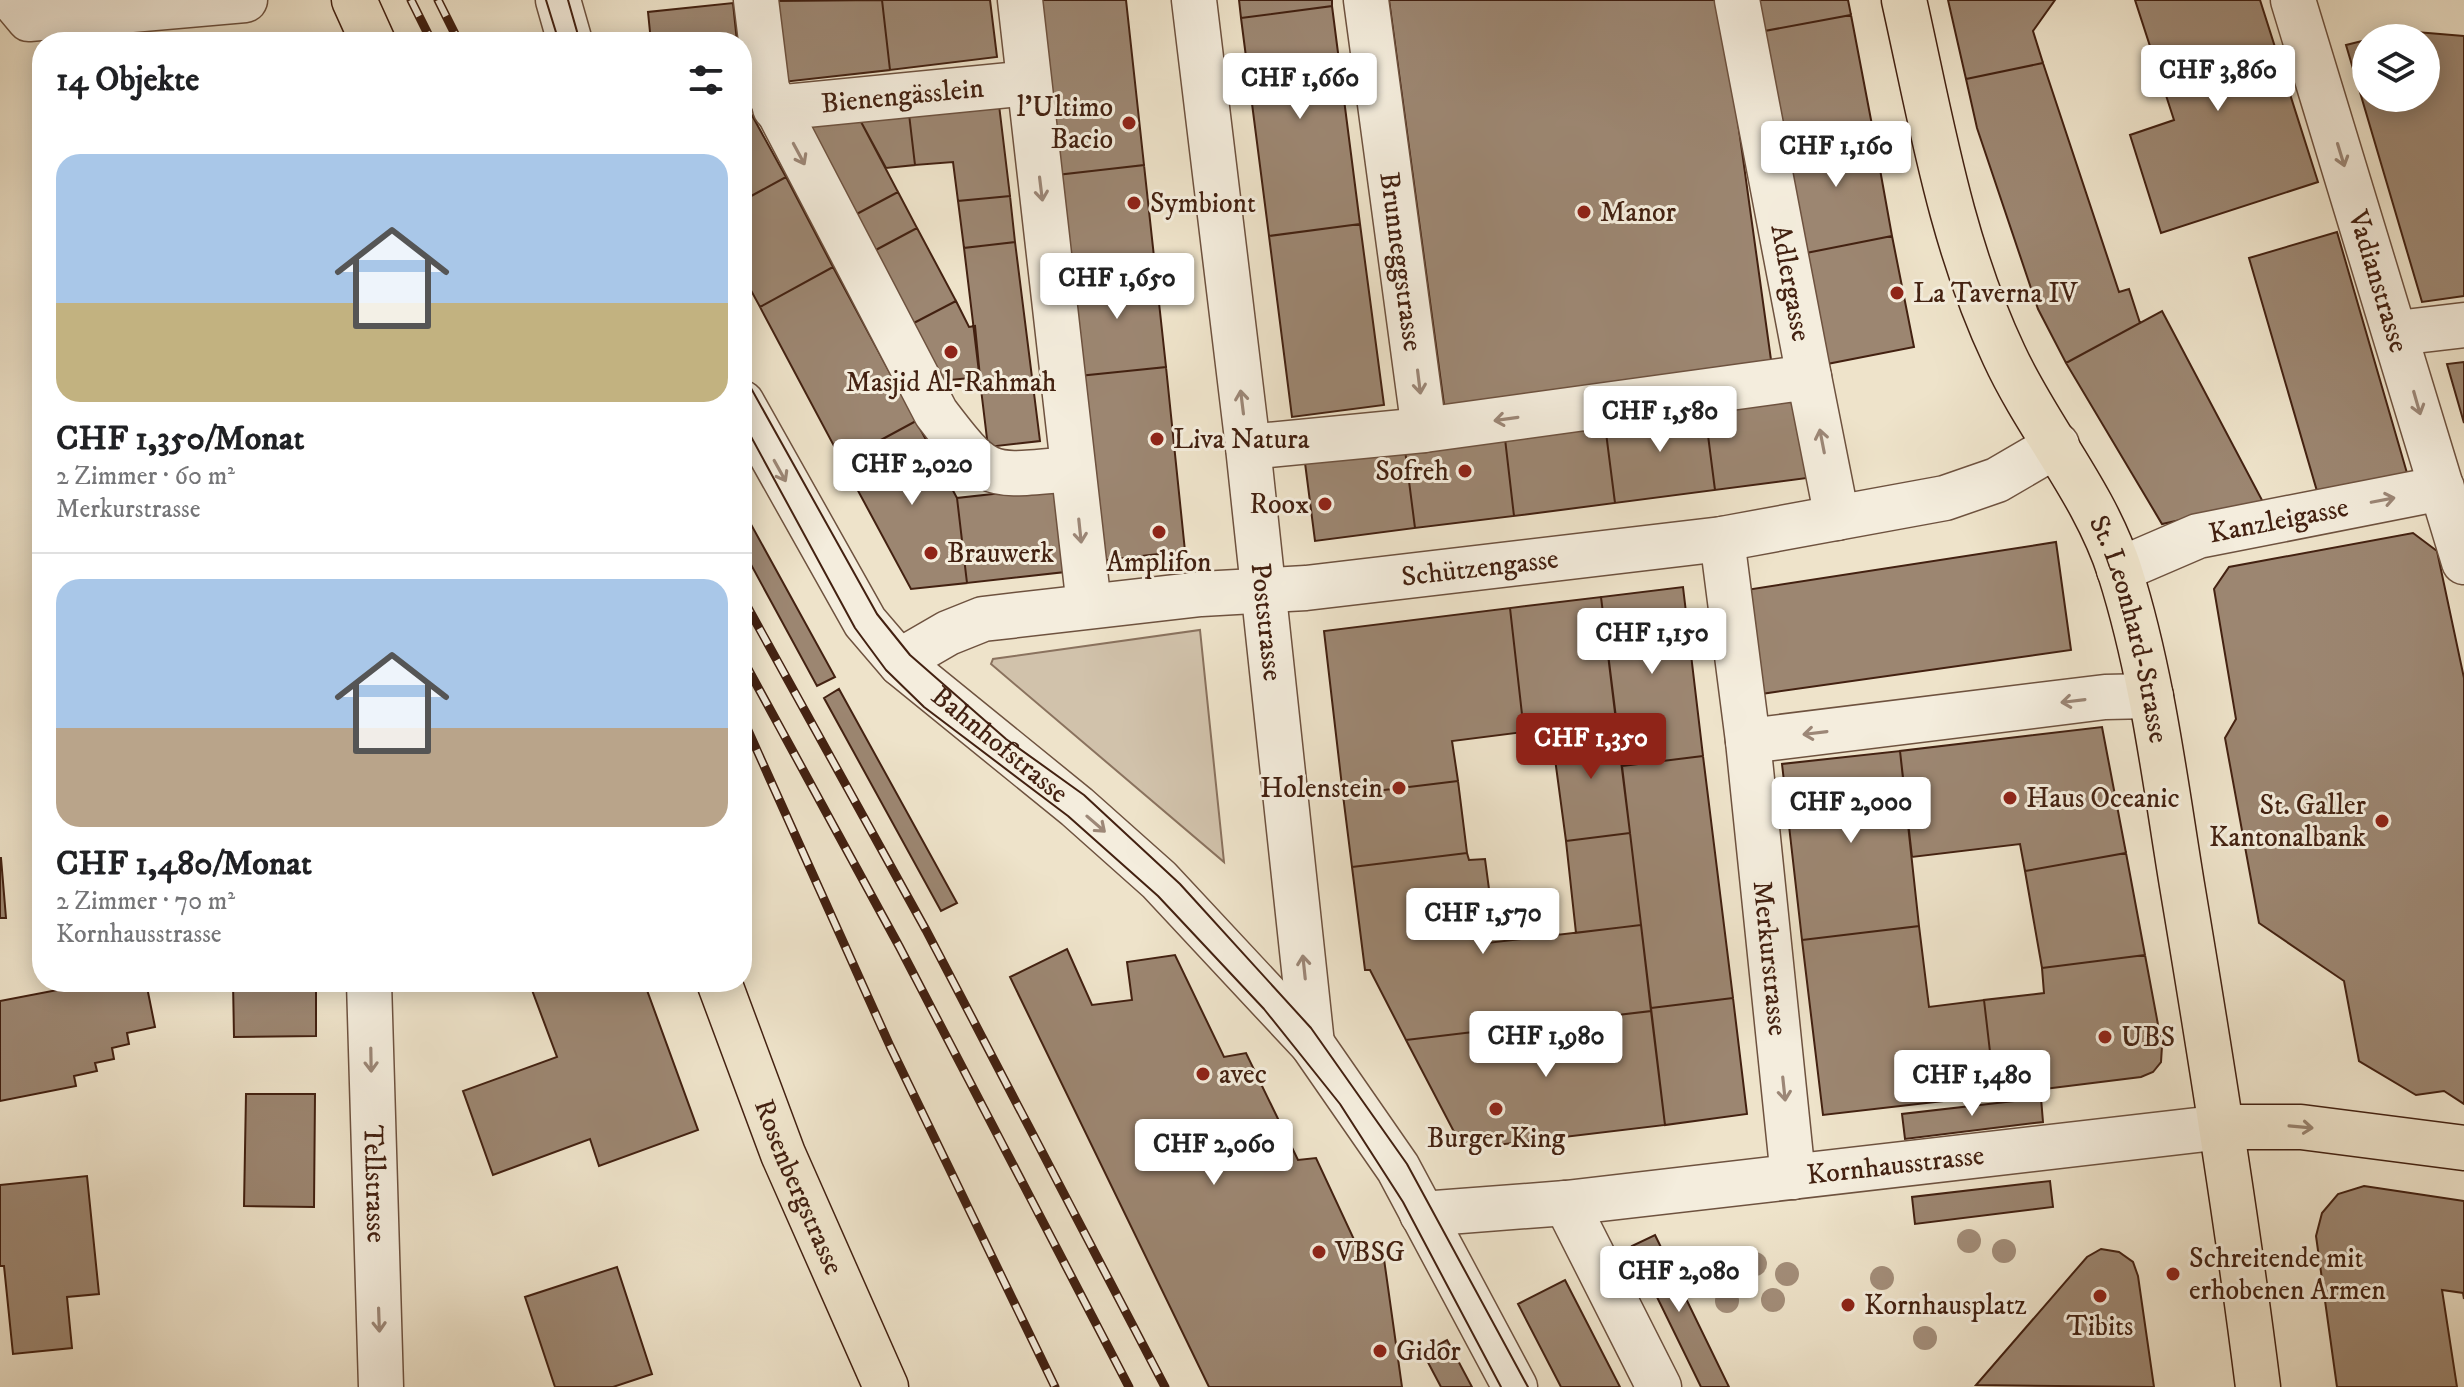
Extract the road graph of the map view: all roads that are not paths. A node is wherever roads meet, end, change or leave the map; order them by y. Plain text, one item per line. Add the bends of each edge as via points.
1 (13, 0) edge
2 (245, 0) edge
3 (354, 0) edge
4 (558, 0) edge
5 (756, 0) edge
6 (1020, 0) edge
7 (1194, 0) edge
8 (1366, 0) edge
9 (1737, 0) edge
10 (1904, 0) edge
11 (2294, 0) edge
12 (368, 32) edge
13 (567, 32) edge
14 (1029, 83) junction
15 (775, 108) junction
16 (2464, 325) edge
17 (2397, 333) junction
18 (1809, 377) junction
19 (752, 421) edge
20 (1424, 430) junction
21 (2057, 445) junction
22 (1248, 447) junction
23 (1073, 469) junction
24 (2442, 488) junction
25 (1837, 518) junction
26 (1722, 539) junction
27 (2464, 562) edge
28 (2119, 570) junction
29 (1264, 591) junction
30 (1089, 606) junction
31 (901, 664) junction
32 (2151, 696) junction
33 (1748, 741) junction
34 (369, 992) edge
35 (723, 992) edge
36 (1312, 1044) junction
37 (2223, 1127) junction
38 (2464, 1148) edge
39 (1793, 1177) junction
40 (1566, 1203) junction
41 (1422, 1214) junction
42 (381, 1387) edge
43 (886, 1387) edge
44 (1515, 1387) edge
45 (1659, 1387) edge
46 (2258, 1387) edge

1 - 2 street via 29,19
3 - 12 main road
4 - 13 street
5 - 15 street via 767,89
6 - 14 street
22 -> 7 street, Poststrasse
8 -> 20 street, Brunneggstrasse
9 - 18 street, Adlergasse
10 - 21 main road, St. Leonhard-Strasse via 1972,278 2004,357
11 -> 17 street, Vadianstrasse
14 - 15 street, Bienengässlein
14 -> 23 street
15 -> 23 street via 936,413 971,459 1007,475
16 - 17 street
17 -> 24 street, Vadianstrasse
18 -> 20 street
25 -> 18 street, Adlergasse
19 -> 31 street, Bahnhofstrasse via 865,622
20 - 22 street
21 - 25 street, Schützengasse via 1971,489
21 - 28 main road, St. Leonhard-Strasse
22 - 29 street, Poststrasse
23 -> 30 street
24 - 27 street, Vadianstrasse
28 -> 24 street, Kanzleigasse via 2198,536
25 - 26 street, Schützengasse
26 - 29 street, Schützengasse
26 - 33 street, Merkurstrasse
28 - 32 main road, St. Leonhard-Strasse
29 - 30 street, Schützengasse
36 -> 29 street, Poststrasse
30 - 31 street, Schützengasse via 983,619 948,633
31 -> 36 street, Bahnhofstrasse via 1159,880
32 -> 33 street via 2105,697
32 - 37 main road, St. Leonhard-Strasse
33 -> 39 street, Merkurstrasse
34 -> 42 street, Tellstrasse
35 - 43 main road, Rosenbergstrasse via 783,1154
36 - 41 street, Poststrasse via 1398,1168
37 -> 38 main road, Kornhausstrasse via 2301,1127
37 - 39 street, Kornhausstrasse
37 - 46 main road, St. Leonhard-Strasse
39 - 40 street, Kornhausstrasse
40 - 41 street, Kornhausstrasse
40 - 45 street
41 - 44 street, Poststrasse

